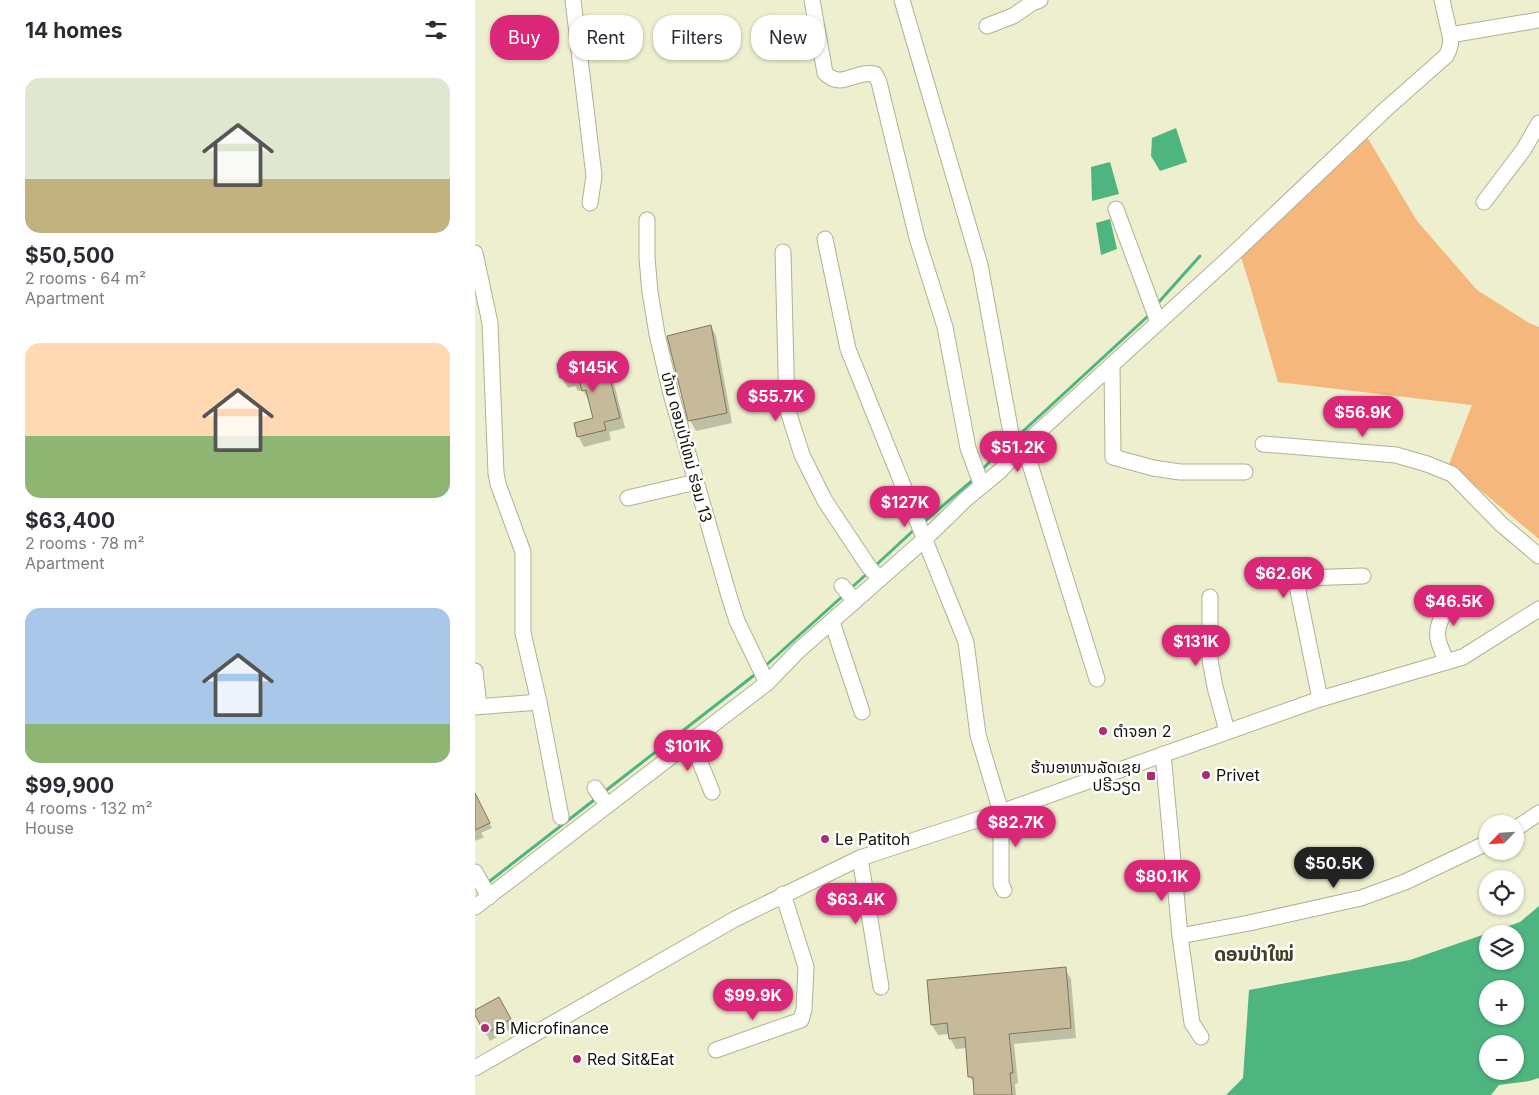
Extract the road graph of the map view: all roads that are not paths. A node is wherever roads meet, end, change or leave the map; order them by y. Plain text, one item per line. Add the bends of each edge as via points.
1 (573, 0) edge
2 (812, 0) edge
3 (901, 0) edge
4 (1040, 0) edge
5 (1442, 0) edge
6 (1539, 20) edge
7 (987, 26) dead end
8 (1450, 35) junction
9 (1539, 123) edge
10 (1484, 202) dead end
11 (590, 203) dead end
12 (1116, 209) dead end
13 (647, 220) dead end
14 (825, 239) dead end
15 (783, 252) dead end
16 (475, 253) edge
17 (1158, 322) junction
18 (1112, 364) junction
19 (1263, 444) dead end
20 (1019, 450) junction
21 (1245, 472) dead end
22 (979, 477) junction
23 (696, 482) junction
24 (628, 498) dead end
25 (925, 539) junction
26 (1539, 556) edge
27 (875, 573) junction
28 (1363, 576) dead end
29 (1455, 594) dead end
30 (1210, 597) dead end
31 (1539, 609) edge
32 (832, 622) junction
33 (1447, 662) junction
34 (475, 671) edge
35 (763, 675) junction
36 (1097, 679) dead end
37 (1320, 699) junction
38 (539, 702) junction
39 (477, 706) edge
40 (862, 712) dead end
41 (1227, 732) junction
42 (691, 740) junction
43 (1163, 754) junction
44 (712, 792) dead end
45 (1001, 812) junction
46 (1539, 813) edge
47 (572, 817) junction
48 (1524, 823) edge
49 (1479, 847) edge
50 (860, 858) junction
51 (482, 885) edge
52 (1004, 890) dead end
53 (783, 894) junction
54 (475, 907) edge
55 (1181, 936) junction
56 (881, 987) dead end
57 (1201, 1037) dead end
58 (716, 1050) dead end
59 (475, 1068) edge

1 - 11 street via 594,176
2 - 22 street via 825,73 830,79 839,81 867,72 875,74 879,82 917,238 945,328 968,448
3 - 20 street via 980,265
4 - 7 street
5 - 8 street
6 - 8 street
8 - 17 street via 1450,50 1446,56
9 - 10 street via 1524,149
12 - 17 street
13 - 23 street, ບ້ານ ດອນປ່າໃຫມ່ ຮ່ອມ 13 via 647,258 657,334
14 - 25 street via 848,349
15 - 27 street via 787,408 802,455 825,501
16 - 38 street via 490,323 496,473 523,552 523,633
17 - 18 street
18 - 20 street
18 - 21 street via 1113,457 1180,472
19 - 26 street via 1396,455 1427,464 1451,474
20 - 22 street via 1000,471
20 - 36 street
22 - 25 street
23 - 24 street
23 - 35 street, ບ້ານ ດອນປ່າໃຫມ່ ຮ່ອມ 13 via 737,621
25 - 27 street
25 - 45 street via 966,642 978,735
27 - 32 street via 848,593
28 - 37 street via 1303,578 1300,582 1298,590
29 - 33 street via 1437,633
30 - 41 street via 1210,660
31 - 33 street via 1463,657
32 - 35 street via 786,663
32 - 40 street
33 - 37 street
34 - 39 street
35 - 42 street
37 - 41 street
38 - 39 street
38 - 47 street
41 - 43 street
42 - 44 street
42 - 47 street via 600,795
43 - 45 street
43 - 55 street
45 - 50 street
45 - 52 street via 1001,884
46 - 48 street
47 - 51 street
49 - 55 street via 1405,882 1361,898
50 - 53 street
50 - 56 street
51 - 54 street
53 - 58 street via 807,966 801,1020
53 - 59 street
55 - 57 street via 1192,1023

